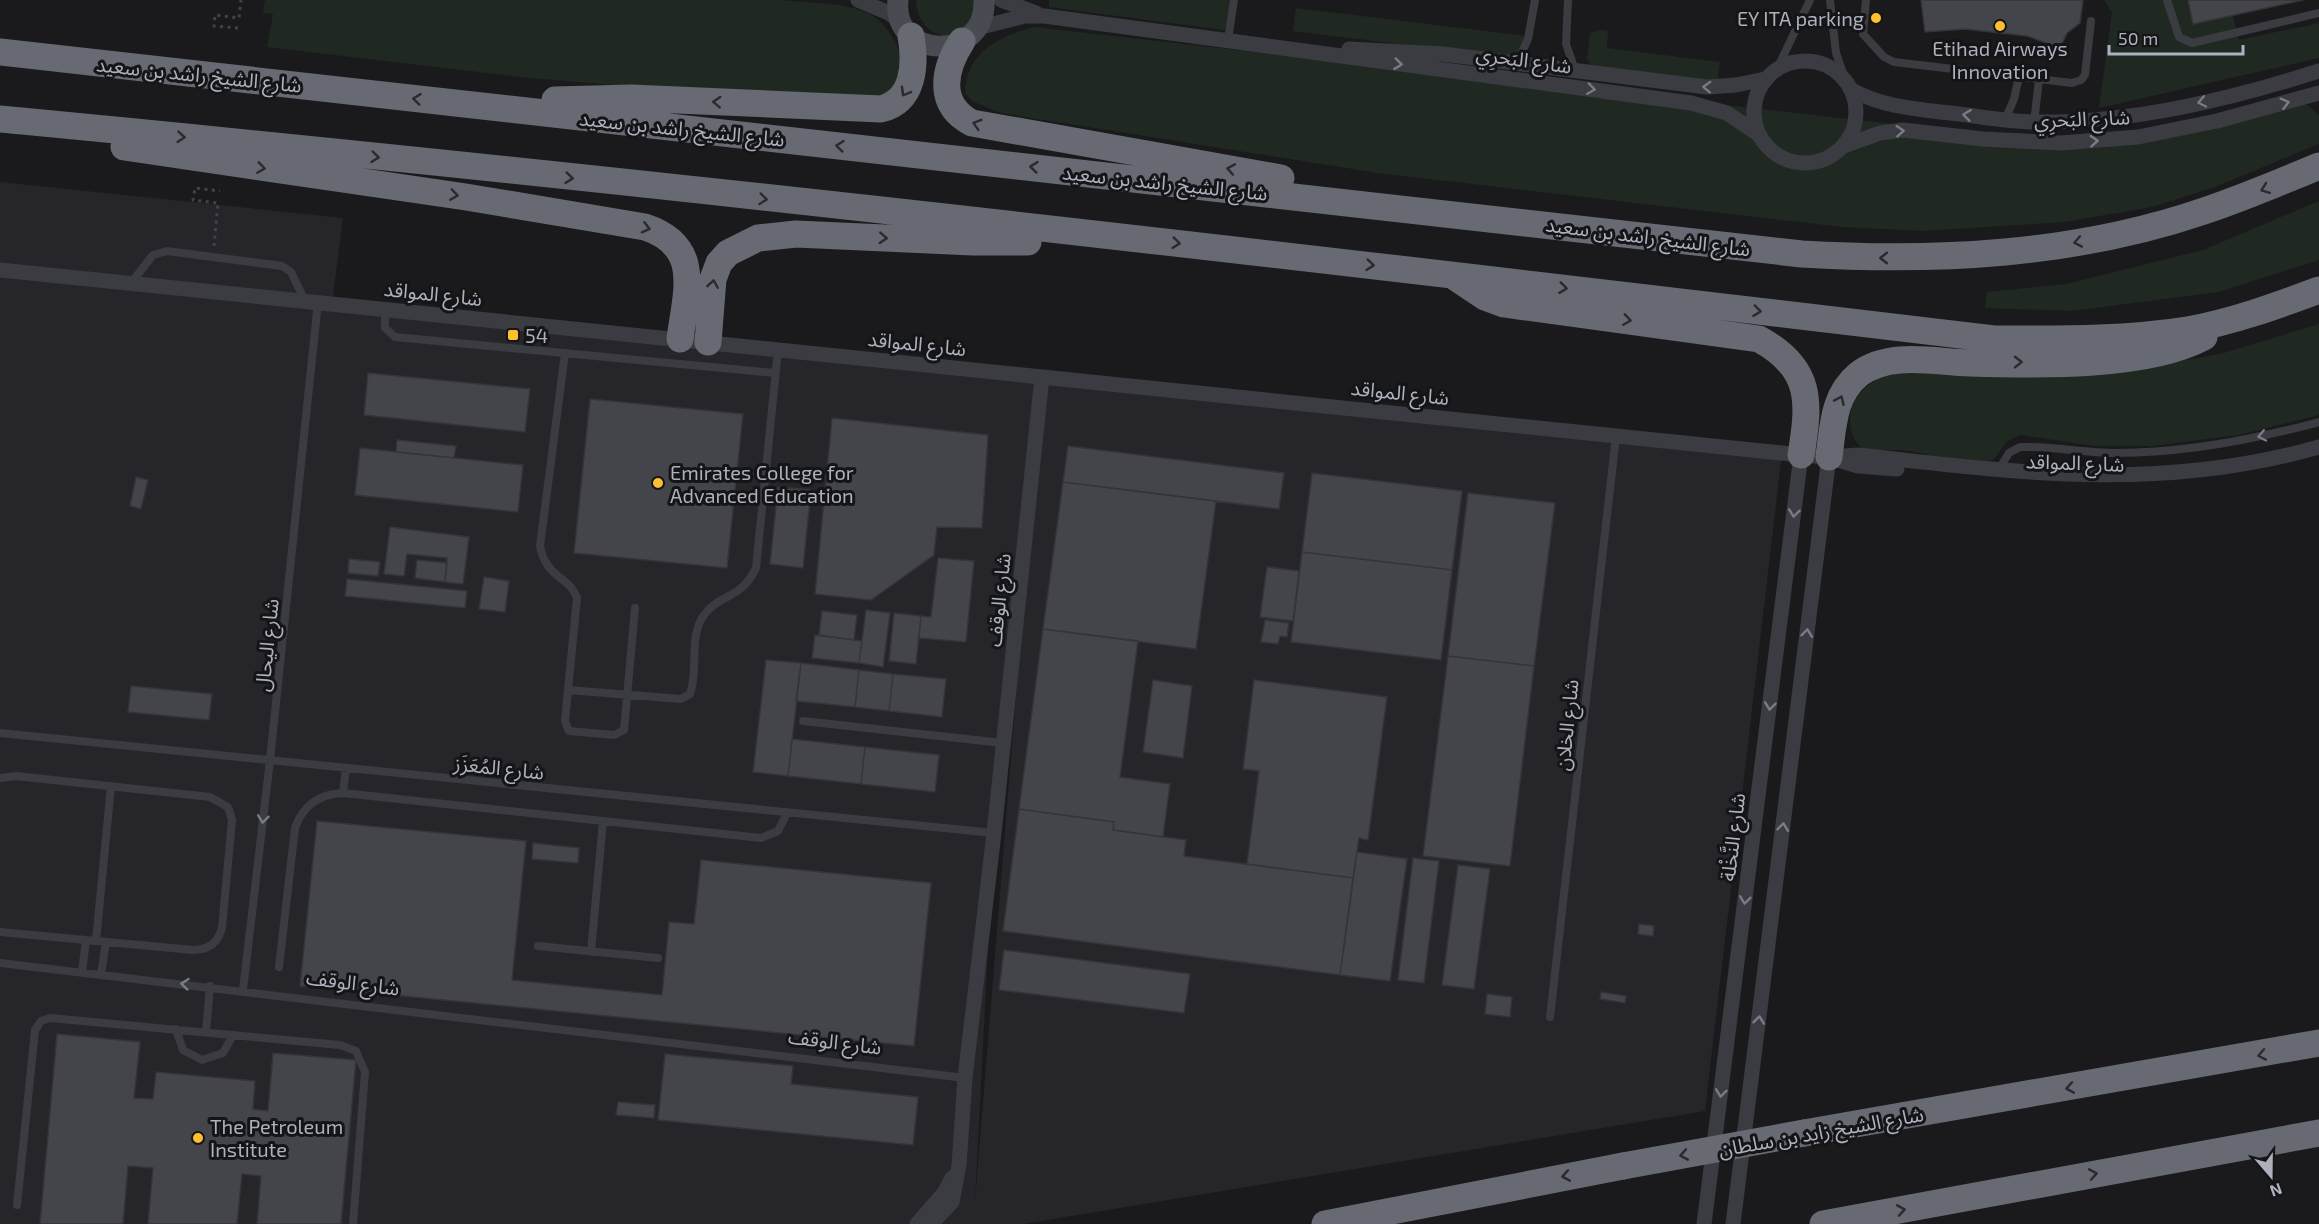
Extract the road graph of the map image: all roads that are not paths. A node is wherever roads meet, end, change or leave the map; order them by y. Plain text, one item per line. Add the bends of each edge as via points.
1 (858, 0) edge
2 (898, 0) edge
3 (984, 0) edge
4 (1001, 0) edge
5 (1234, 0) edge
6 (1535, 0) edge
7 (1568, 0) edge
8 (1809, 0) edge
9 (1830, 0) edge
10 (1866, 0) edge
11 (2167, 0) edge
12 (2319, 13) edge
13 (1044, 16) junction
14 (2091, 21) dead end
15 (906, 29) junction
16 (0, 33) edge
17 (969, 35) junction
18 (1228, 40) junction
19 (1277, 47) junction
20 (0, 52) edge
21 (1517, 63) junction
22 (123, 65) junction
23 (1777, 69) junction
24 (1575, 70) junction
25 (2319, 71) edge
26 (2019, 77) junction
27 (2039, 79) junction
28 (1765, 80) junction
29 (1849, 85) junction
30 (2319, 93) edge
31 (448, 102) junction
32 (0, 119) edge
33 (2005, 120) junction
34 (39, 123) junction
35 (2034, 123) junction
36 (1758, 134) junction
37 (1844, 146) junction
38 (2319, 166) edge
39 (1516, 220) junction
40 (1118, 237) junction
41 (0, 270) edge
42 (1452, 274) junction
43 (131, 284) junction
44 (2319, 290) edge
45 (311, 302) junction
46 (385, 309) junction
47 (2227, 320) junction
48 (680, 339) junction
49 (708, 342) junction
50 (778, 349) junction
51 (565, 353) junction
52 (775, 373) junction
53 (1042, 377) junction
54 (2319, 422) edge
55 (1616, 436) junction
56 (2319, 447) edge
57 (1801, 455) junction
58 (2319, 456) edge
59 (1829, 457) junction
60 (1998, 471) junction
61 (635, 608) dead end
62 (568, 690) junction
63 (628, 695) junction
64 (803, 721) dead end
65 (0, 733) edge
66 (1004, 743) junction
67 (270, 760) junction
68 (346, 768) junction
69 (0, 778) edge
70 (111, 786) junction
71 (343, 793) junction
72 (787, 813) junction
73 (603, 821) junction
74 (994, 833) junction
75 (0, 932) edge
76 (86, 940) junction
77 (96, 941) junction
78 (106, 942) junction
79 (538, 946) dead end
80 (591, 952) junction
81 (658, 958) dead end
82 (0, 963) edge
83 (279, 967) dead end
84 (82, 972) junction
85 (102, 974) junction
86 (210, 986) junction
87 (243, 990) junction
88 (1550, 1017) dead end
89 (176, 1029) junction
90 (206, 1032) junction
91 (233, 1035) junction
92 (2319, 1043) edge
93 (965, 1078) junction
94 (2319, 1133) edge
95 (959, 1165) junction
96 (17, 1206) dead end
97 (353, 1224) edge
98 (917, 1224) edge
99 (931, 1224) edge
100 (1325, 1224) edge
101 (1704, 1224) edge
102 (1733, 1224) edge
103 (1823, 1224) edge

1 - 15 street via 890,13
2 - 15 main road
3 - 17 main road via 982,16
4 - 13 street, شارع البَحرِي
5 - 18 lane
6 - 21 lane via 1528,39
7 - 24 lane via 1566,45
8 - 23 lane
9 - 29 lane via 1836,52
10 - 26 lane via 1863,34 1889,60
11 - 12 lane via 2179,37 2192,43
13 - 17 street, شارع البَحرِي via 1025,16
13 - 18 street, شارع البَحرِي
14 - 27 lane via 2084,78 2072,83
15 - 17 main road via 922,44 936,47 949,46
15 -> 31 highway via 914,58 907,91 897,104 881,109 631,98
16 - 22 highway
39 -> 17 highway via 972,123 957,114 948,99 948,68
18 - 19 street, شارع البَحرِي
19 - 21 street, شارع البَحرِي via 1391,50
19 -> 36 street, شارع البَحرِي via 1691,103 1727,113
20 - 22 highway, شارع الشيخ راشد بن سعيد
21 - 24 street, شارع البَحرِي
31 -> 22 highway, شارع الشيخ راشد بن سعيد
23 - 28 street
23 - 29 street via 1806,61 1827,66
28 -> 24 street, شارع البَحرِي via 1707,87
25 -> 35 street, شارع البَحرِي via 2150,113 2096,121
26 - 27 lane
26 - 33 lane
27 - 35 lane
28 - 36 street via 1753,106
33 -> 29 street, شارع البَحرِي via 1888,105
29 - 37 street via 1857,105 1857,120
37 -> 30 street, شارع البَحرِي via 1880,133 1903,130 2061,143 2138,137 2217,121
39 -> 31 highway, شارع الشيخ راشد بن سعيد
32 - 34 highway
33 - 35 street, شارع البَحرِي
34 -> 40 highway
34 -> 48 highway via 123,147 466,197 660,232 672,240 687,269
36 - 37 street via 1781,158 1798,164 1831,157
38 -> 39 highway, شارع الشيخ راشد بن سعيد via 2203,212 2137,229 2071,243 1937,257 1802,254
40 -> 42 highway
49 -> 40 highway via 713,279 719,263 728,253 758,238 796,234 984,242
41 - 43 street, شارع المواقد
42 -> 47 highway via 1994,339 2101,339 2188,330
42 -> 57 highway via 1467,287 1504,304 1759,339 1785,357 1803,382 1808,403
43 - 45 street, شارع المواقد
43 - 45 lane via 148,260 160,252 213,257 282,266 291,272
44 - 47 highway
45 - 46 street, شارع المواقد
45 - 67 lane, شارع اليحال
46 - 48 street, شارع المواقد
46 - 51 lane via 385,328 395,337
59 -> 47 highway via 1838,402 1846,387 1873,365 1890,360 1983,363 2120,358 2187,346
48 - 49 street, شارع المواقد
49 - 50 street, شارع المواقد
50 - 52 lane
50 - 53 street, شارع المواقد
51 - 52 lane
51 - 62 lane via 540,546 546,564 571,586 577,598
52 - 63 lane via 756,568 744,588 710,608 700,622 692,690 687,696 681,699
53 - 55 street, شارع المواقد
53 - 66 street, شارع الوقف
54 -> 60 lane via 2246,440 2160,451 2117,453 2020,447 2009,453
55 - 57 street, شارع المواقد
55 - 88 lane, شارع الخلان
56 - 60 street, شارع المواقد via 2237,466 2169,474 2086,476
57 - 59 street, شارع المواقد
57 -> 101 street, شارع النَّخْلة
58 - 59 street, شارع المواقد via 2234,476 2120,486 2028,483 1858,466
59 - 60 street, شارع المواقد via 1859,455
102 -> 59 street
61 - 63 lane
62 - 63 lane
62 - 63 lane via 565,721 573,732 621,733
64 - 66 lane
65 - 67 lane, شارع المُعَزَز
66 - 74 street, شارع الوقف
67 - 68 lane, شارع المُعَزَز
67 -> 87 lane, شارع اليحال
68 - 71 lane
68 - 72 lane, شارع المُعَزَز
69 - 70 lane via 16,776
70 - 77 lane
70 - 78 lane via 217,798 228,807 232,820 222,928 212,945 193,950
71 - 73 lane
71 - 83 lane via 313,802 295,828
72 - 73 lane via 778,831 761,838
72 - 74 lane, شارع المُعَزَز
73 - 80 lane
74 - 93 street, شارع الوقف
75 - 76 lane
76 - 77 lane
76 - 84 lane
77 - 78 lane
78 - 85 lane
79 - 80 lane
80 - 81 lane
82 - 84 lane, شارع الوقف
84 - 85 lane, شارع الوقف
86 -> 85 lane, شارع الوقف
86 - 87 lane, شارع الوقف
86 - 90 lane
87 - 93 lane, شارع الوقف
89 - 90 lane
89 - 91 lane via 183,1050 202,1060 223,1053
89 - 96 lane via 51,1018 37,1025
90 - 91 lane
91 - 97 lane via 340,1045 356,1051 361,1058 364,1072
92 -> 100 highway, شارع الشيخ زايد بن سلطان, bridge via 1804,1133
93 - 95 street
103 -> 94 highway
95 - 98 street via 944,1193
95 - 99 street via 952,1202

